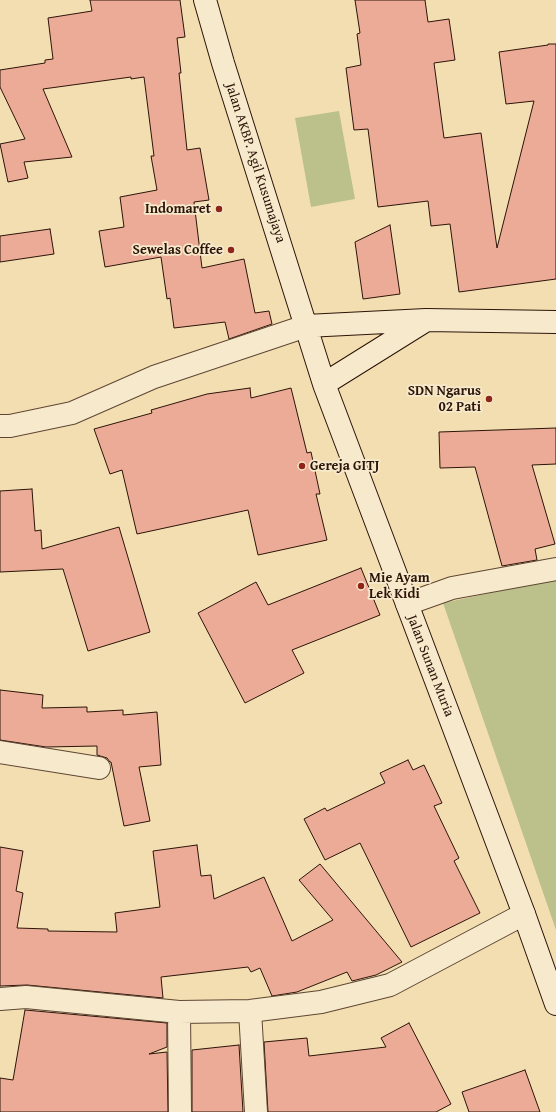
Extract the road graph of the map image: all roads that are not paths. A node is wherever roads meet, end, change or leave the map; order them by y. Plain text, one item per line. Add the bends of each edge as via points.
1 (205, 0) edge
2 (426, 320) junction
3 (556, 322) edge
4 (306, 326) junction
5 (324, 384) junction
6 (0, 426) edge
7 (556, 569) edge
8 (407, 604) junction
9 (0, 752) edge
10 (99, 768) dead end
11 (524, 914) junction
12 (0, 999) edge
13 (556, 1004) edge
14 (250, 1011) junction
15 (179, 1012) junction
16 (180, 1112) edge
17 (256, 1112) edge

1 - 4 main road, Jalan AKBP. Agil Kusumajaya
2 - 3 main road
2 - 4 main road
2 - 5 main road
4 - 5 main road, Jalan Sunan Muria
4 - 6 main road via 154,378 72,413
5 - 8 main road, Jalan Sunan Muria
7 - 8 main road via 452,588
8 - 11 main road, Jalan Sunan Muria
9 - 10 main road
11 - 13 main road, Jalan Sunan Muria
11 - 14 main road via 390,984 321,1002
12 - 15 main road via 26,997
14 - 15 main road
14 - 17 main road
15 - 16 main road

